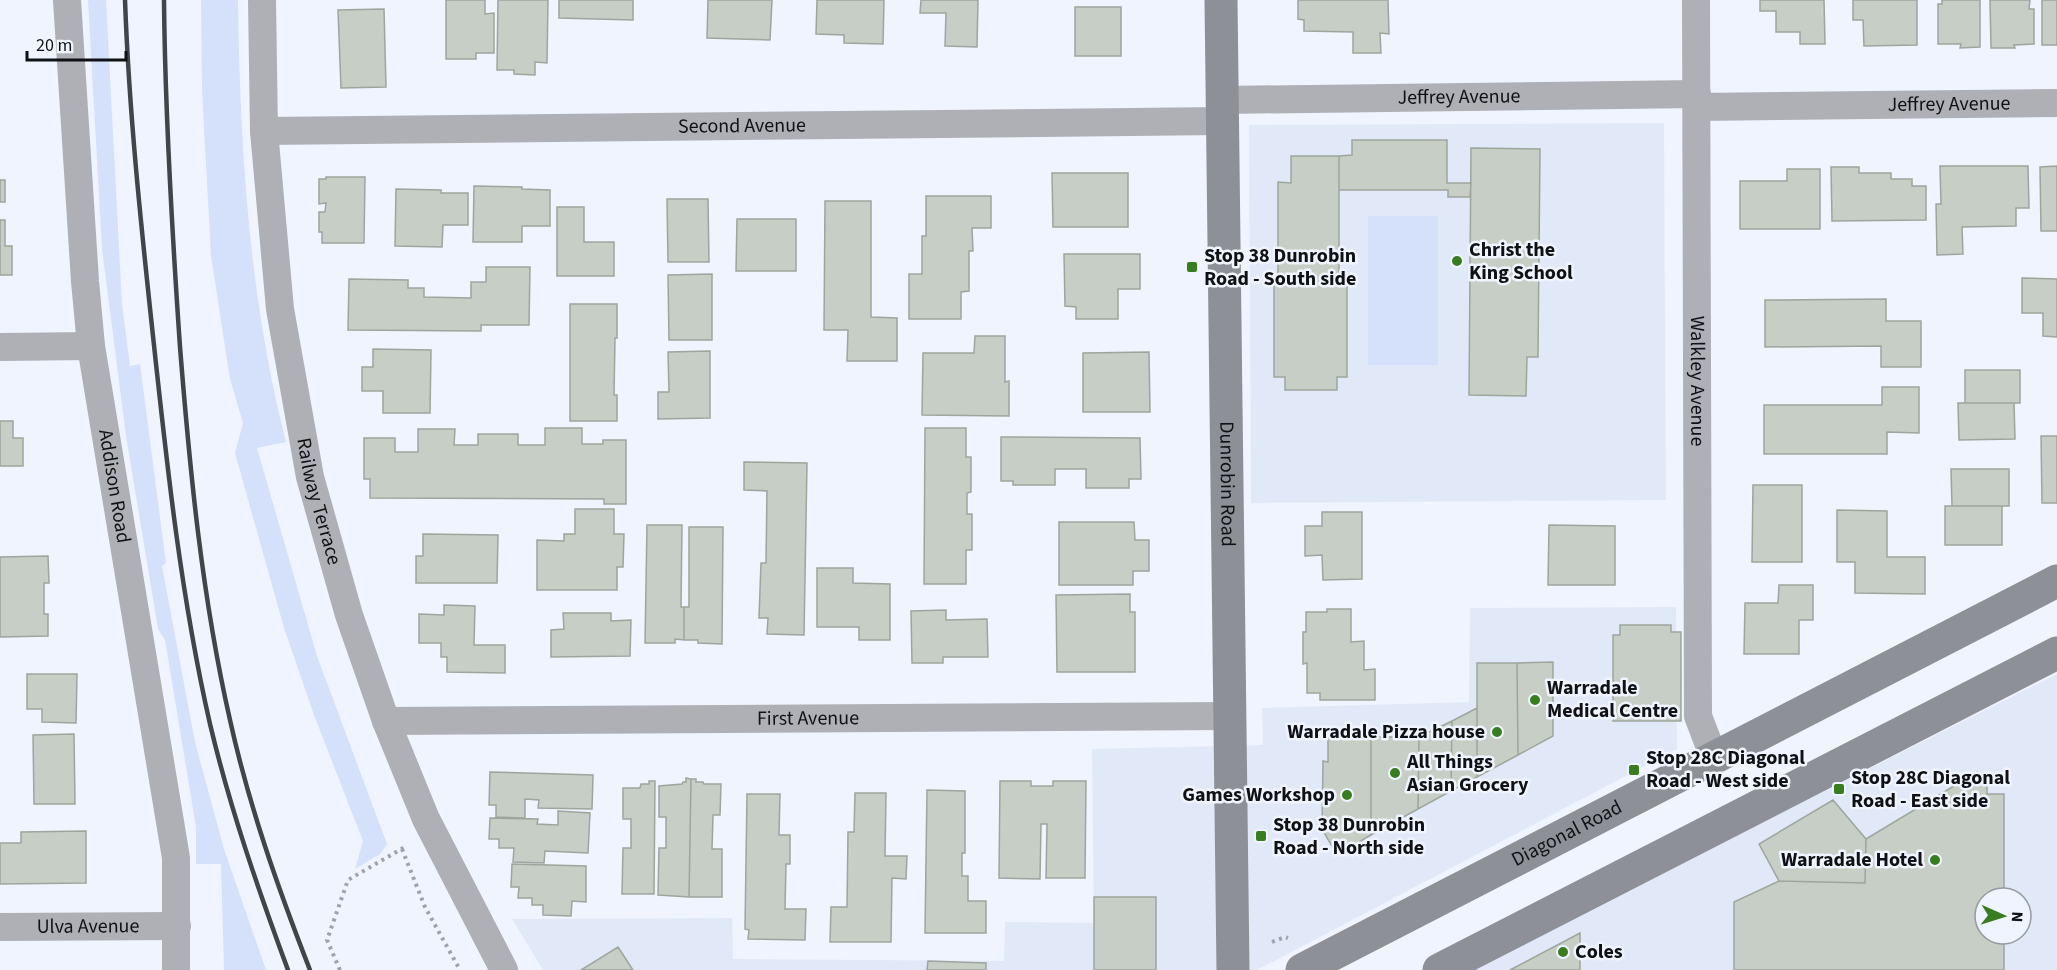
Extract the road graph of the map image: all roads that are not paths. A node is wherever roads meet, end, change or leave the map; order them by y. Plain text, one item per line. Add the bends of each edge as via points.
1 (68, 0) edge
2 (262, 0) edge
3 (1221, 0) edge
4 (1696, 0) edge
5 (1697, 100) junction
6 (2057, 103) edge
7 (1222, 111) junction
8 (264, 131) junction
9 (91, 346) junction
10 (0, 347) edge
11 (2057, 581) edge
12 (2057, 652) edge
13 (1230, 716) junction
14 (386, 721) junction
15 (1714, 758) junction
16 (177, 926) junction
17 (0, 927) edge
18 (176, 970) edge
19 (504, 970) edge
20 (1233, 970) edge
21 (1302, 970) edge
22 (1439, 970) edge

1 - 9 street, Addison Road
2 - 8 street, Railway Terrace
3 - 7 main road, Dunrobin Road
4 - 5 street, Walkley Avenue
5 - 6 street, Jeffrey Avenue
5 - 7 street, Jeffrey Avenue
5 - 15 street, Walkley Avenue via 1698,716
7 - 8 street, Second Avenue
7 - 13 main road, Dunrobin Road
8 - 14 street, Railway Terrace via 280,309 310,477 349,615
9 - 10 street
9 - 16 street, Addison Road via 176,858
11 - 15 main road, Diagonal Road
12 - 22 main road
13 - 14 street, First Avenue
13 - 20 main road, Dunrobin Road
14 - 19 street, Railway Terrace via 433,833
15 - 21 main road, Diagonal Road
16 - 17 street, Ulva Avenue
16 - 18 street, Addison Road

